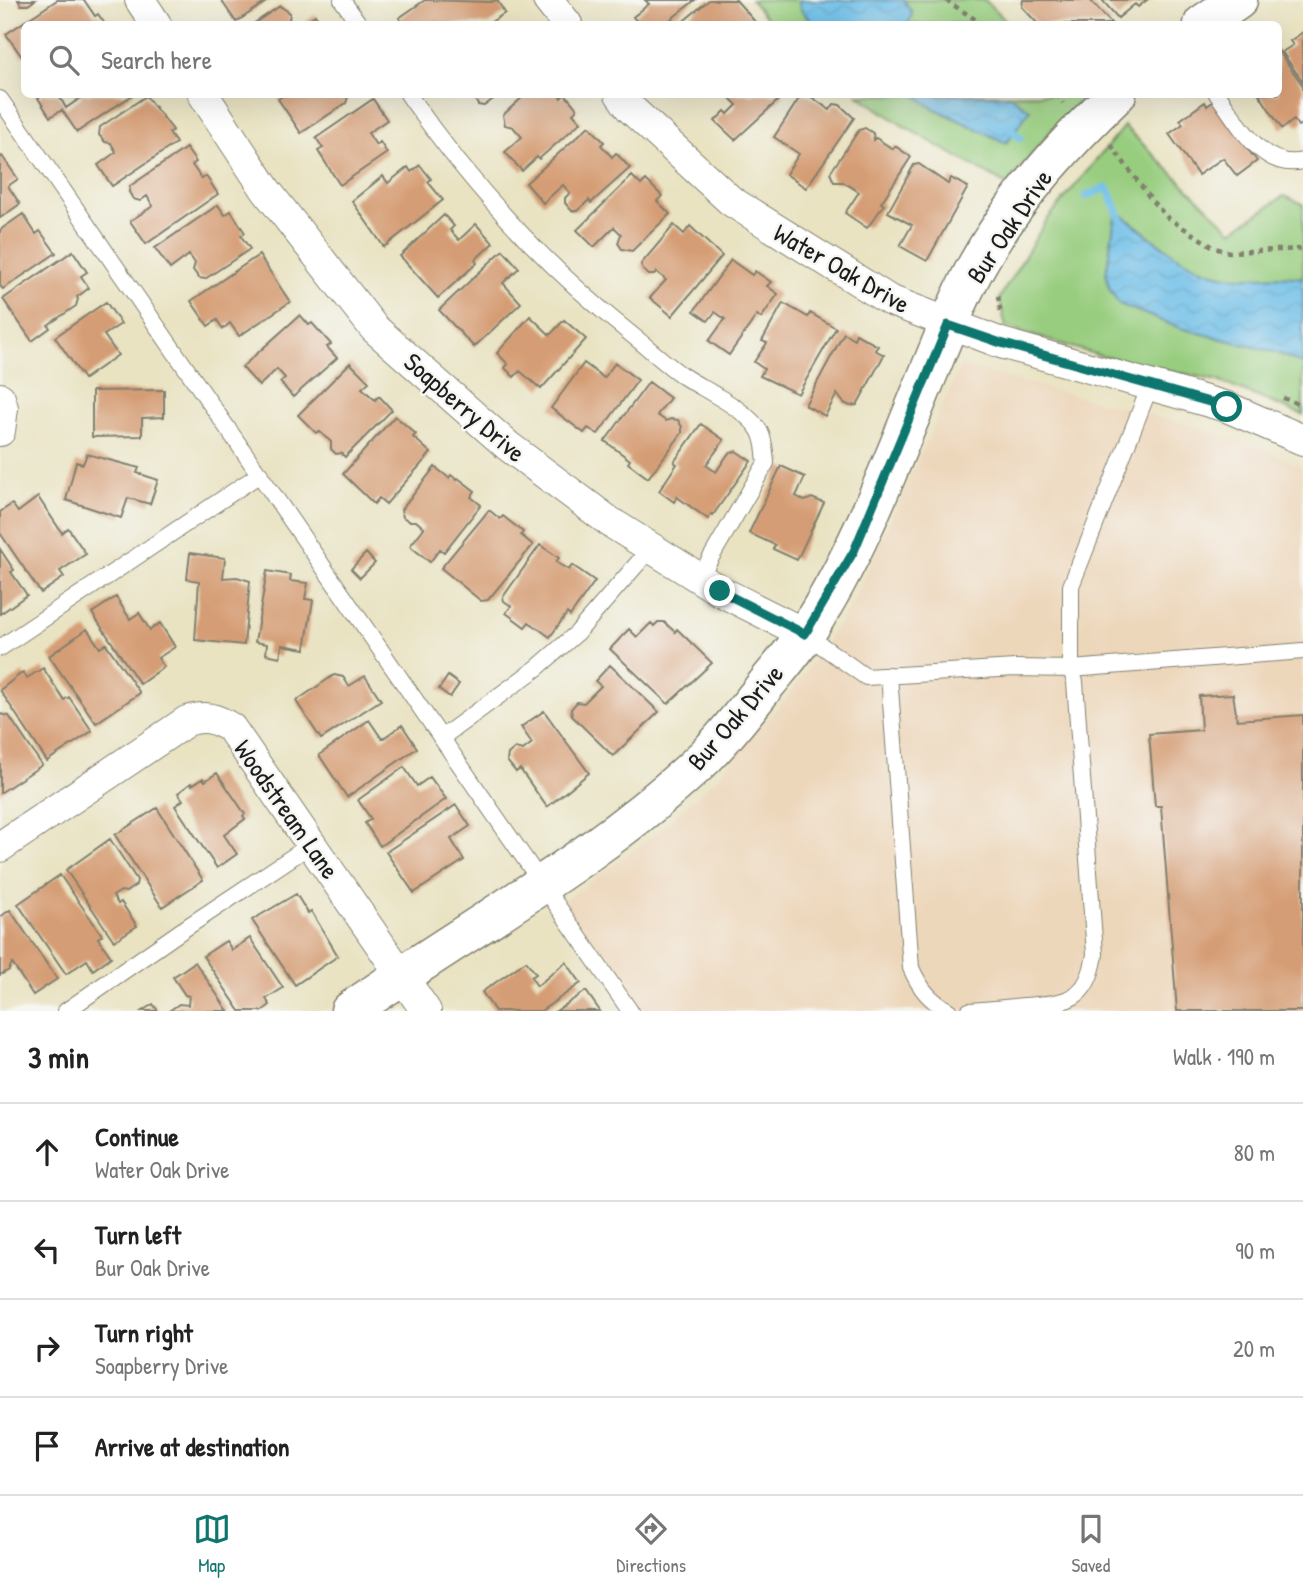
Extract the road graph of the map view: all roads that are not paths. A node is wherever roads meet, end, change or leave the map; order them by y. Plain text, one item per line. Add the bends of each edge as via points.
1 (140, 0) edge
2 (342, 0) edge
3 (548, 0) edge
4 (1238, 0) edge
5 (154, 21) edge
6 (357, 21) edge
7 (564, 21) edge
8 (1207, 21) edge
9 (205, 98) edge
10 (411, 98) edge
11 (623, 98) edge
12 (1113, 98) edge
13 (1220, 98) edge
14 (0, 99) edge
15 (1303, 161) edge
16 (948, 325) junction
17 (1150, 386) junction
18 (0, 398) edge
19 (0, 431) edge
20 (1303, 440) edge
21 (260, 474) junction
22 (650, 548) junction
23 (699, 578) junction
24 (805, 634) junction
25 (0, 648) edge
26 (1303, 651) edge
27 (1071, 669) junction
28 (889, 676) junction
29 (441, 738) junction
30 (312, 844) junction
31 (0, 847) edge
32 (542, 886) junction
33 (400, 975) junction
34 (66, 1011) edge
35 (350, 1011) edge
36 (426, 1011) edge
37 (630, 1011) edge
38 (949, 1011) edge
39 (969, 1011) edge

1 - 5 street
2 - 6 lane
3 - 7 street
4 - 8 street
9 - 22 street, Soapberry Drive via 266,190 374,328 508,446
10 - 23 lane via 470,178 516,230 600,310 760,430 765,463
11 - 16 street, Water Oak Drive via 731,201 889,300
12 - 16 street, Bur Oak Drive via 1013,211 977,264
13 - 15 lane via 1260,150 1278,162
14 - 21 lane
16 - 17 street, Water Oak Drive
16 - 24 street, Bur Oak Drive via 854,551
17 - 20 street, Water Oak Drive via 1227,407
17 - 27 lane via 1071,586
18 - 19 street
21 - 25 lane
21 - 29 lane
22 - 23 street, Soapberry Drive
22 - 29 lane via 577,633
23 - 24 street, Soapberry Drive
24 - 28 lane via 866,677
24 - 32 street, Bur Oak Drive via 706,755 644,811
26 - 27 lane
27 - 28 lane
27 - 39 lane via 1093,970 1086,985 1060,1004
28 - 38 lane via 911,968 919,987
29 - 32 lane
30 - 31 street, Woodstream Lane via 231,728 217,719 199,717 174,729
30 - 33 street, Woodstream Lane
30 - 34 lane
32 - 33 street, Bur Oak Drive
32 - 37 lane
33 - 35 street, Bur Oak Drive
33 - 36 street, Woodstream Lane

